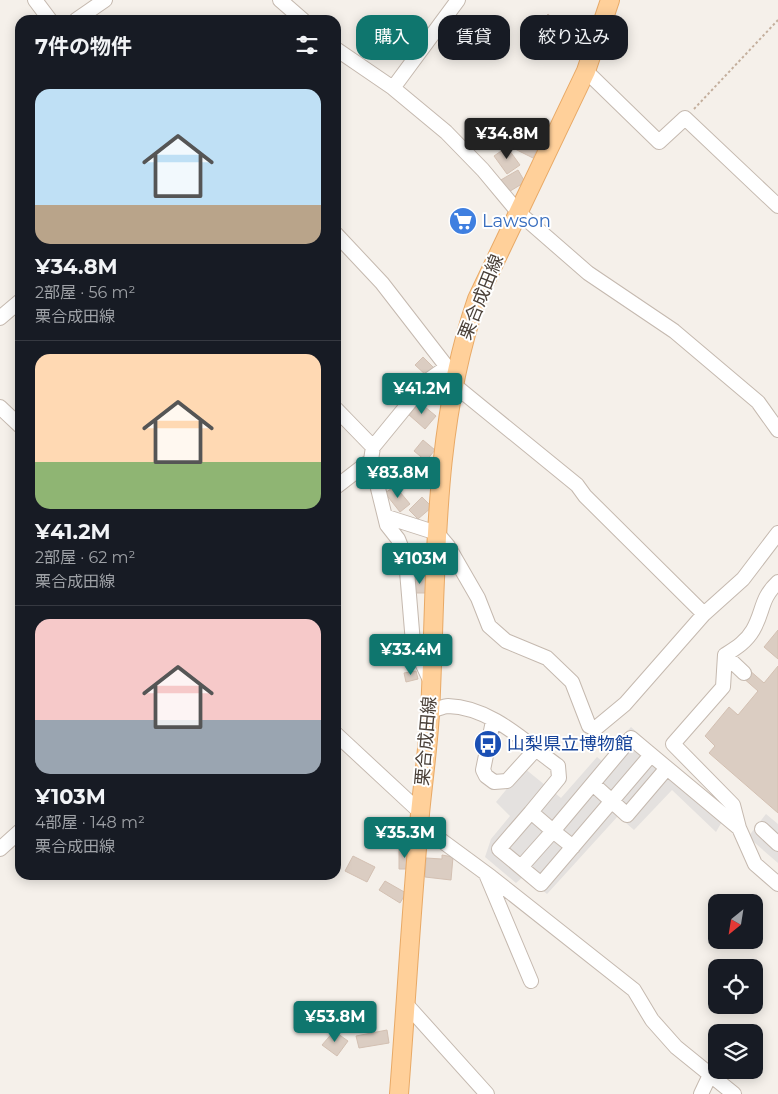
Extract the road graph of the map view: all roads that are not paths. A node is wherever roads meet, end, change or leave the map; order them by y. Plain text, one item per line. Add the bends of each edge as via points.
1 (35, 0) edge
2 (105, 0) edge
3 (280, 0) edge
4 (458, 0) edge
5 (610, 0) edge
6 (46, 15) edge
7 (83, 15) edge
8 (297, 15) edge
9 (341, 53) edge
10 (586, 71) junction
11 (393, 88) junction
12 (778, 206) edge
13 (518, 212) junction
14 (341, 239) edge
15 (15, 305) edge
16 (0, 318) edge
17 (451, 375) junction
18 (0, 407) edge
19 (341, 415) edge
20 (15, 421) edge
21 (778, 430) edge
22 (372, 453) junction
23 (341, 481) edge
24 (387, 516) junction
25 (437, 533) junction
26 (778, 533) edge
27 (778, 582) edge
28 (704, 614) junction
29 (724, 656) junction
30 (744, 673) dead end
31 (430, 680) junction
32 (430, 711) junction
33 (493, 721) junction
34 (341, 739) edge
35 (536, 750) junction
36 (651, 755) junction
37 (667, 768) junction
38 (592, 784) junction
39 (612, 801) junction
40 (531, 812) junction
41 (419, 818) junction
42 (739, 828) junction
43 (762, 830) dead end
44 (552, 831) junction
45 (15, 836) edge
46 (778, 844) edge
47 (573, 847) junction
48 (0, 849) edge
49 (521, 867) junction
50 (486, 873) junction
51 (776, 877) edge
52 (531, 981) dead end
53 (406, 1004) junction
54 (708, 1073) edge
55 (708, 1079) edge
56 (715, 1079) edge
57 (399, 1094) edge
58 (487, 1094) edge
59 (701, 1094) edge
60 (734, 1094) edge

1 - 6 street
2 - 7 street
3 - 8 street
4 - 11 street
5 - 10 main road, 栗合成田線
9 - 11 street
10 - 12 street via 659,142 685,118
10 - 13 main road, 栗合成田線
11 - 13 street via 446,132
13 - 17 main road, 栗合成田線 via 477,299
13 - 21 street via 588,274 695,348 758,402
14 - 17 street via 382,283
15 - 16 street
17 - 22 street via 427,381
17 - 25 main road, 栗合成田線
17 - 28 street via 577,485
18 - 20 street
19 - 22 street
22 - 23 street
22 - 24 street
24 - 25 street
24 - 31 street via 387,525 398,539 406,559 413,643
25 - 28 street via 478,598 489,626 506,641 547,658 572,682 589,726 596,728 625,704
25 - 31 main road, 栗合成田線
26 - 28 street via 743,578
27 - 29 street via 768,591 754,629 743,644
29 - 30 street
29 - 42 street via 723,687 673,744 733,804
31 - 32 main road, 栗合成田線
32 - 33 street via 447,706 472,710
32 - 41 main road, 栗合成田線
33 - 35 street via 518,734
33 - 35 street via 483,770 494,782 507,781
34 - 41 street
35 - 40 street via 558,766 559,778
36 - 37 street
36 - 38 street via 631,738
36 - 39 street
37 - 39 street via 628,815
37 - 42 street
38 - 39 street
38 - 44 street
39 - 47 street
40 - 44 street
40 - 49 street via 499,849
41 - 50 street
41 - 53 main road, 栗合成田線
42 - 51 street via 755,864
43 - 46 street
44 - 47 street
44 - 49 street
45 - 48 street
47 - 49 street via 542,884
50 - 52 street
50 - 54 street via 634,990 652,1020 676,1048
53 - 57 main road, 栗合成田線
53 - 58 street
55 - 59 street
56 - 60 street

